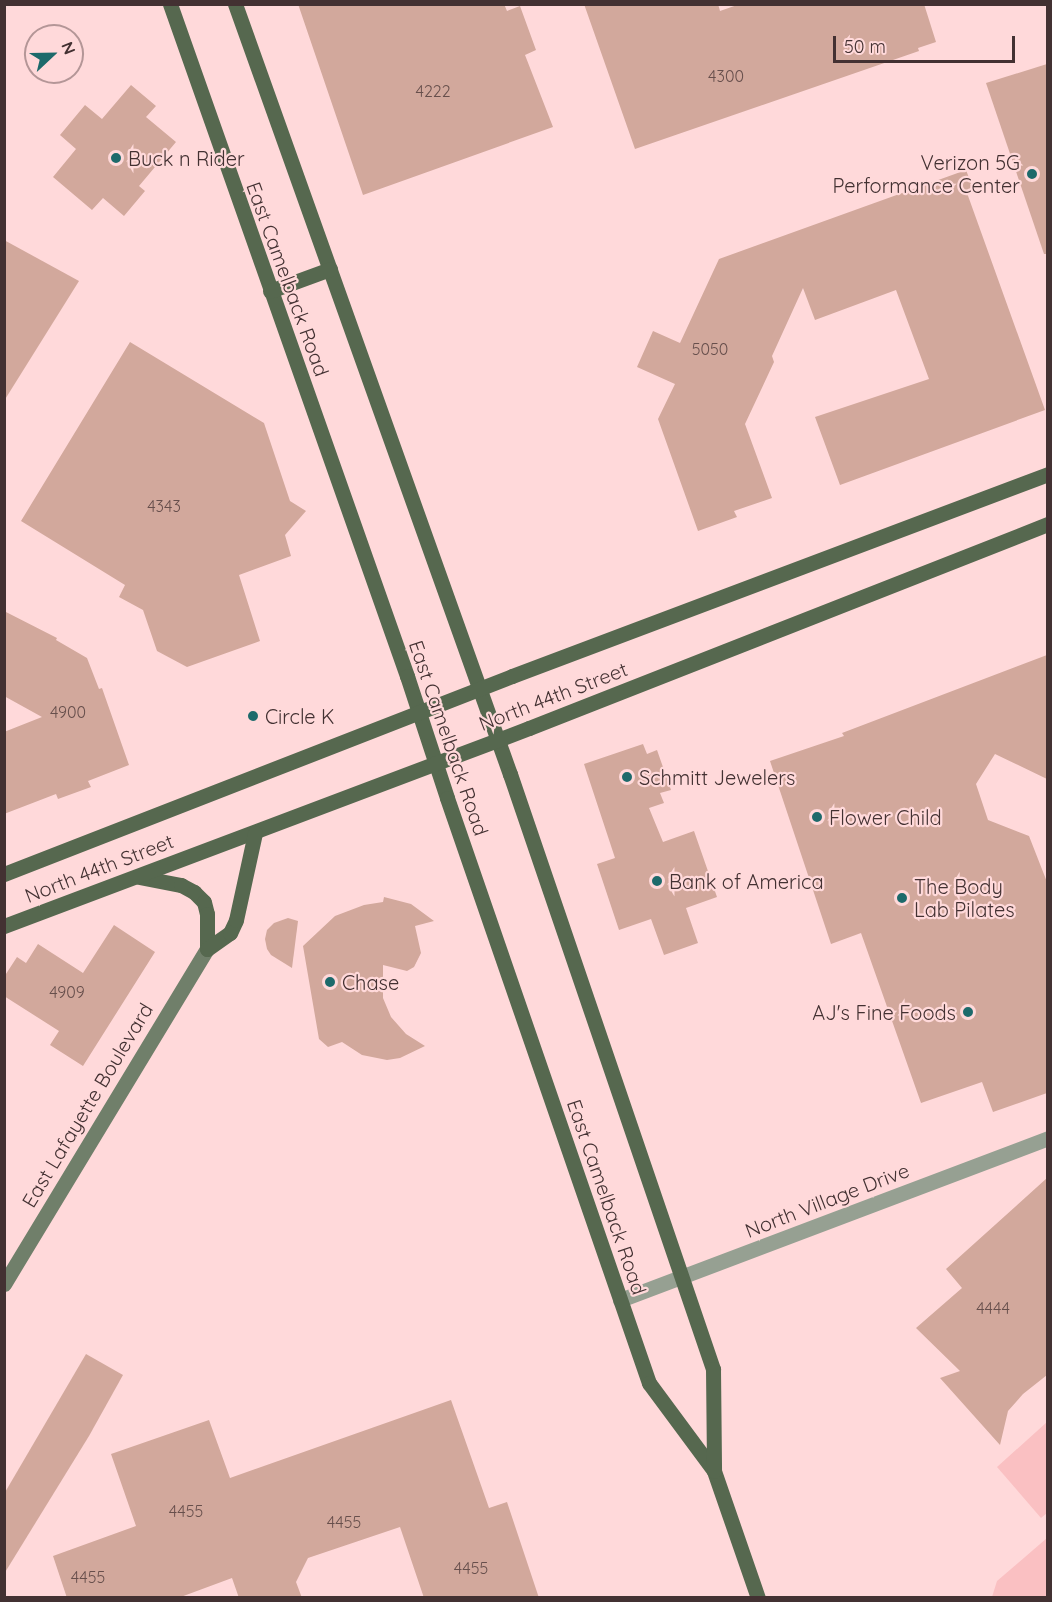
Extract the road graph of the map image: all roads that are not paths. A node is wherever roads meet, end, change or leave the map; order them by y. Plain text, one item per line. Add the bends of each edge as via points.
1 (170, 4) edge
2 (235, 4) edge
3 (330, 269) junction
4 (270, 291) junction
5 (1047, 474) edge
6 (1047, 524) edge
7 (480, 689) junction
8 (419, 712) junction
9 (498, 740) junction
10 (436, 764) junction
11 (255, 833) junction
12 (4, 874) edge
13 (136, 877) junction
14 (4, 927) edge
15 (207, 949) junction
16 (1047, 1138) edge
17 (682, 1277) junction
18 (4, 1284) edge
19 (620, 1300) junction
20 (714, 1471) junction
21 (758, 1598) edge

1 - 4 main road, East Camelback Road
2 - 3 main road, East Camelback Road
3 - 4 main road
3 - 7 main road, East Camelback Road
4 - 8 main road, East Camelback Road
5 - 7 main road, North 44th Street
6 - 9 main road, North 44th Street
7 - 8 main road, North 44th Street
7 - 9 main road, East Camelback Road
8 - 10 main road, East Camelback Road
8 - 12 main road, North 44th Street
9 - 10 main road, North 44th Street
9 - 17 main road, East Camelback Road
10 - 11 main road, North 44th Street
10 - 19 main road, East Camelback Road
11 - 13 main road, North 44th Street
11 - 15 main road via 236,920 230,933
13 - 14 main road, North 44th Street
13 - 15 main road via 181,885 204,902
15 - 18 street, East Lafayette Boulevard
16 - 17 street, North Village Drive
17 - 19 street, North Village Drive
17 - 20 main road, East Camelback Road via 713,1369
19 - 20 main road, East Camelback Road via 649,1383
20 - 21 main road, East Camelback Road

